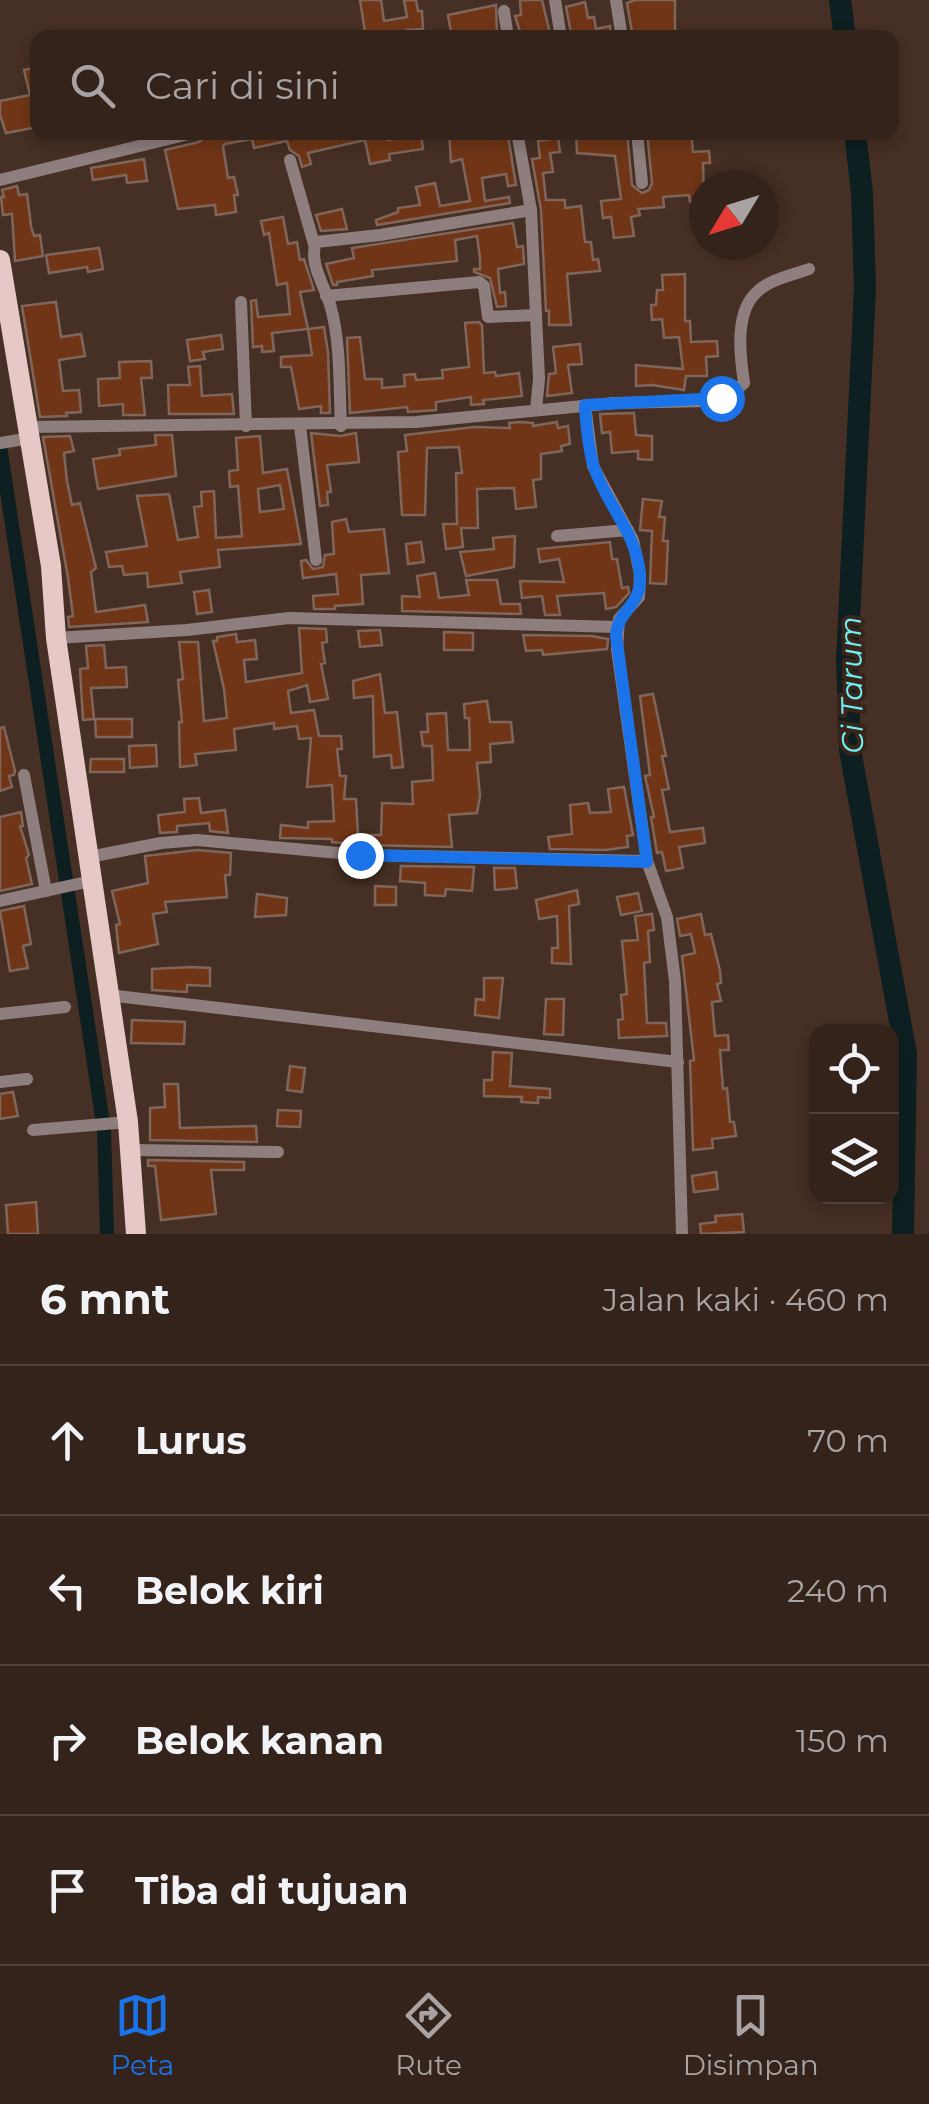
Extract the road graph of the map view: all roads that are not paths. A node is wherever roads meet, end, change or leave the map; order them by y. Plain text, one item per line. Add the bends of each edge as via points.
1 (555, 0) edge
2 (616, 0) edge
3 (504, 11) dead end
4 (507, 30) edge
5 (560, 30) edge
6 (621, 30) edge
7 (163, 140) edge
8 (518, 140) edge
9 (638, 140) edge
10 (290, 160) dead end
11 (0, 180) edge
12 (642, 183) dead end
13 (531, 210) junction
14 (314, 244) junction
15 (0, 260) edge
16 (809, 269) dead end
17 (326, 296) junction
18 (241, 302) dead end
19 (536, 315) junction
20 (585, 405) junction
21 (536, 410) junction
22 (246, 426) junction
23 (300, 426) junction
24 (341, 426) junction
25 (26, 436) junction
26 (0, 443) edge
27 (628, 530) junction
28 (557, 536) dead end
29 (316, 560) dead end
30 (617, 627) junction
31 (56, 638) junction
32 (24, 774) dead end
33 (89, 857) junction
34 (647, 862) junction
35 (85, 883) junction
36 (49, 890) junction
37 (0, 901) edge
38 (108, 996) junction
39 (65, 1007) dead end
40 (0, 1014) edge
41 (678, 1062) junction
42 (26, 1079) dead end
43 (0, 1082) edge
44 (123, 1122) junction
45 (33, 1130) dead end
46 (132, 1150) junction
47 (278, 1152) dead end
48 (136, 1234) edge
49 (682, 1234) edge

1 - 5 street
2 - 6 street
3 - 4 street
7 - 11 street
8 - 13 street
9 - 12 street
10 - 14 street
13 - 14 street
13 - 19 street
14 - 17 street
15 - 25 main road
16 - 20 street via 772,282 750,299 740,331 744,383 736,392 708,401
17 - 19 street via 479,282 488,317
17 - 24 street
18 - 22 street
19 - 21 street
20 - 21 street
20 - 27 street via 593,466
21 - 24 street
22 - 23 street
22 - 25 street via 131,424
23 - 24 street
23 - 29 street
25 - 26 street
25 - 31 main road via 51,566
27 - 28 street
27 - 30 street via 638,560 639,597
30 - 31 street via 290,618
30 - 34 street
31 - 33 main road
32 - 36 street
33 - 34 street via 197,840 360,855
33 - 35 main road
34 - 41 street via 667,917
35 - 36 street
35 - 38 main road
36 - 37 street
38 - 41 street
38 - 44 main road
39 - 40 street
41 - 49 street
42 - 43 street
44 - 45 street
44 - 46 main road
46 - 47 street
46 - 48 main road

